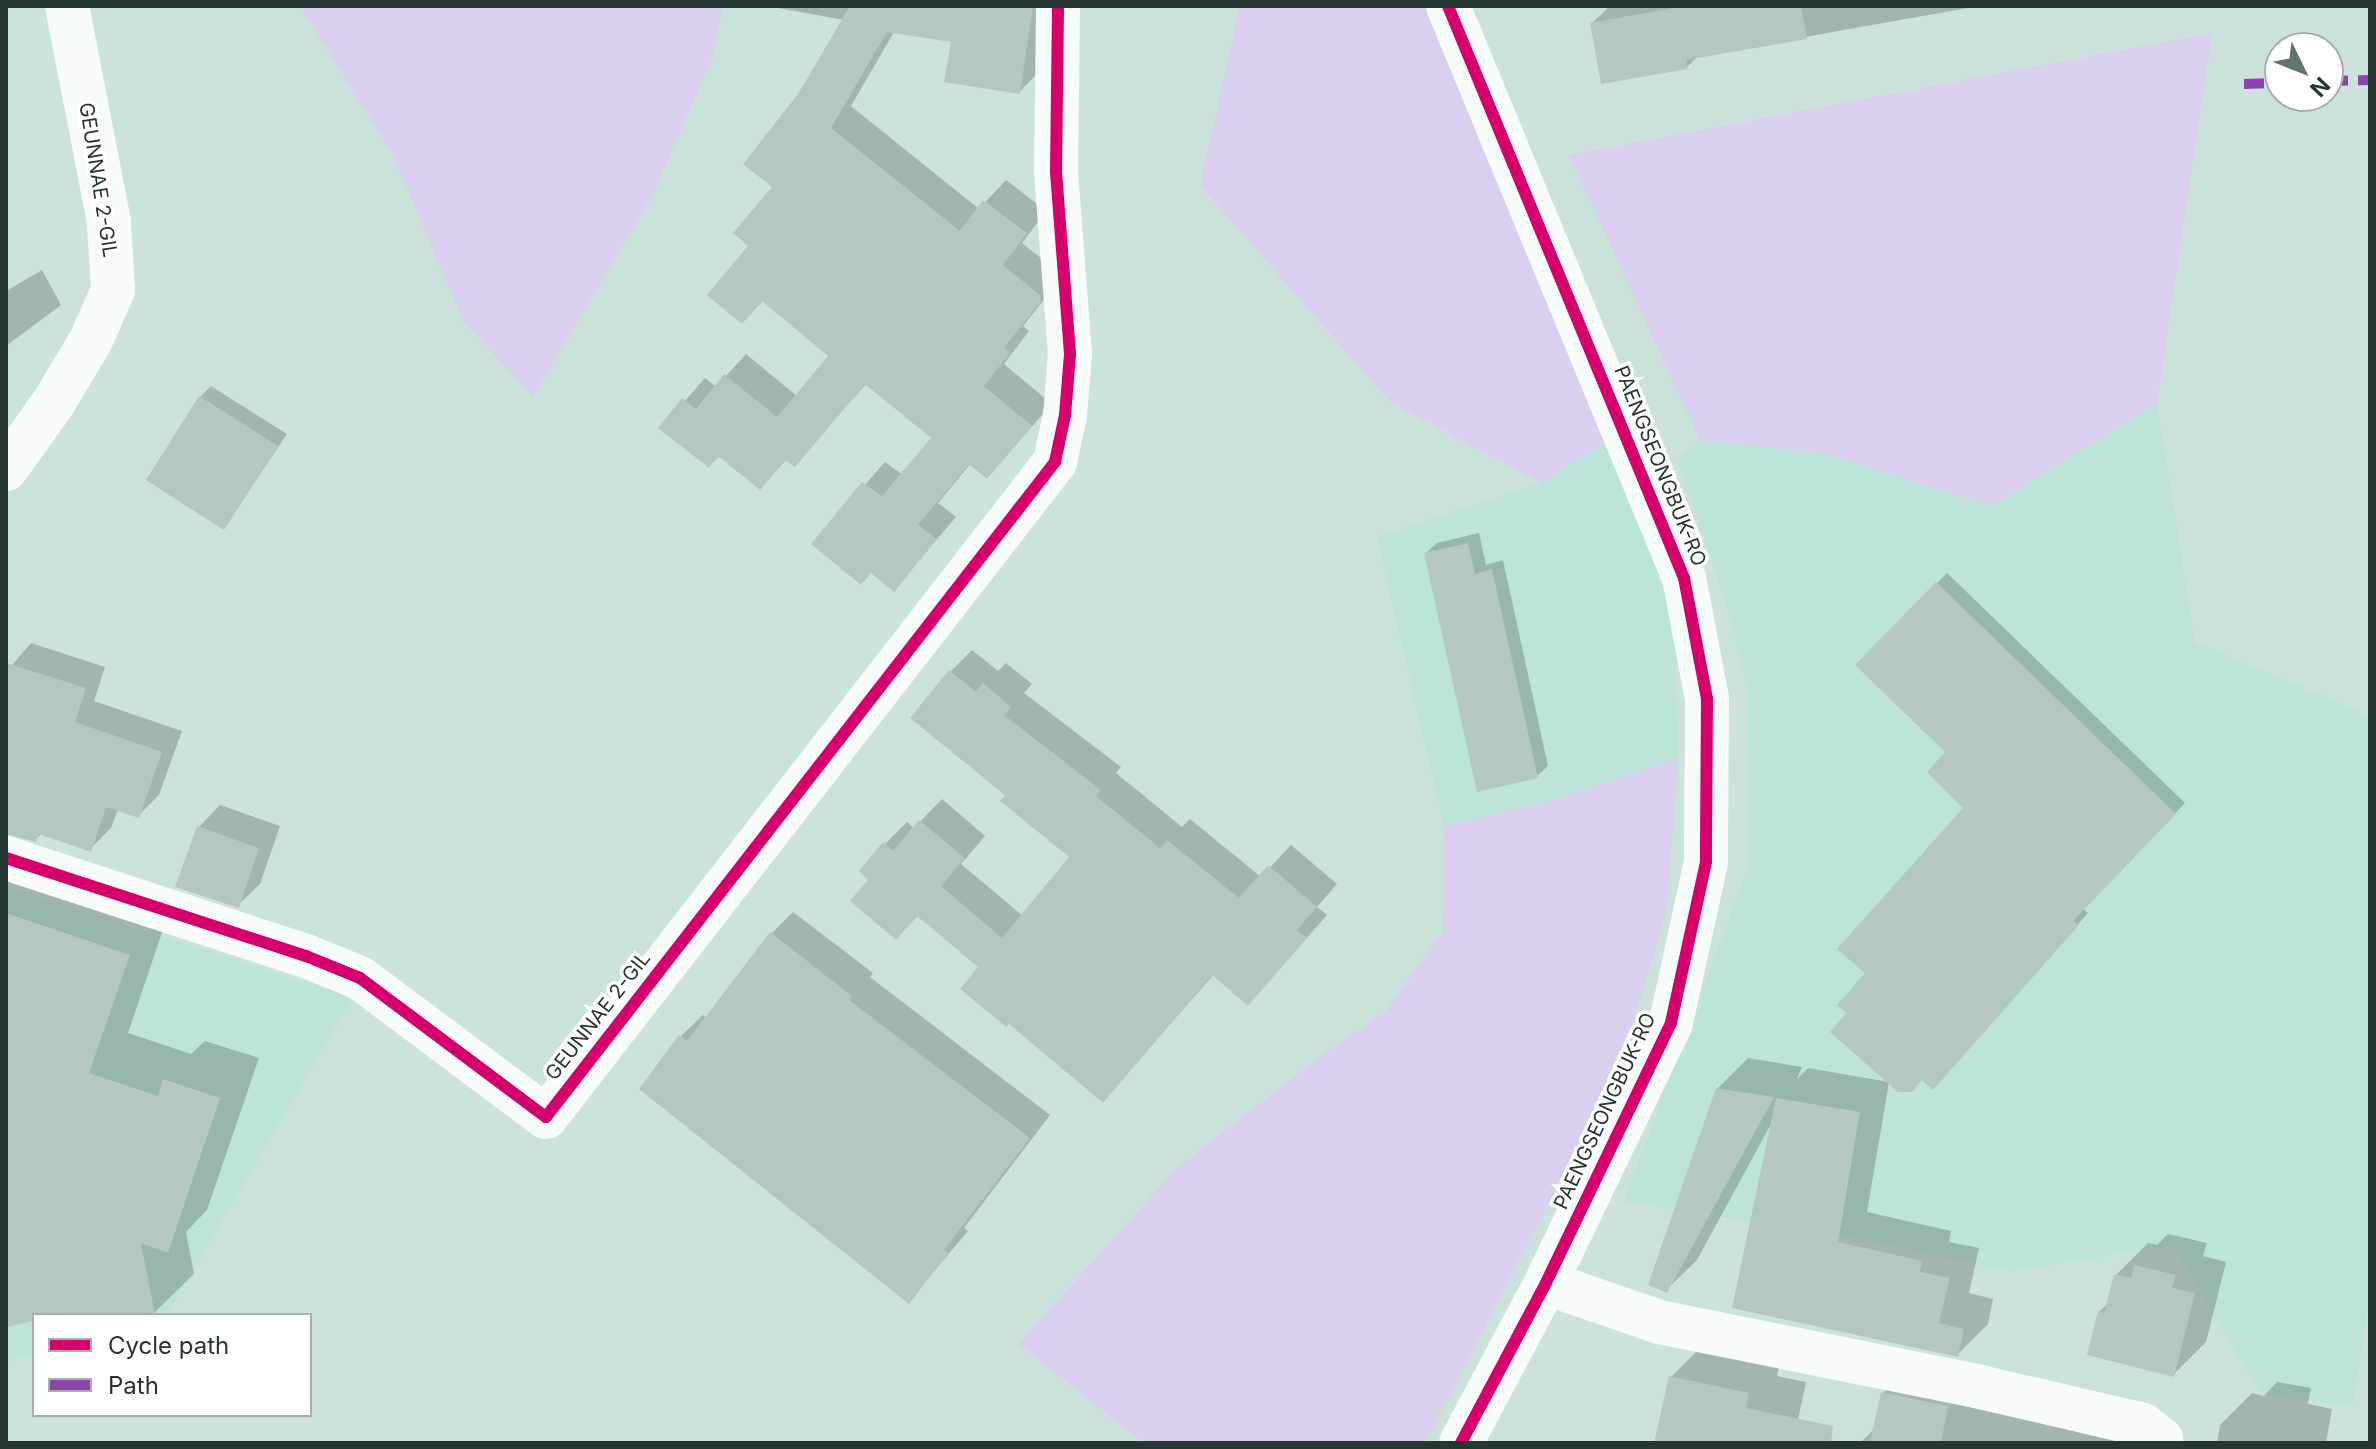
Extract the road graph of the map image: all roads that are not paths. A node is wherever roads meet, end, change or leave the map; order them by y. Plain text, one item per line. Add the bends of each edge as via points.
1 (67, 6) edge
2 (1058, 6) edge
3 (1448, 6) edge
4 (6, 469) edge
5 (6, 858) edge
6 (1546, 1283) junction
7 (1461, 1443) edge
8 (2160, 1443) edge

1 - 4 street, GEUNNAE 2-GIL via 109,222 113,290 54,402
2 - 5 street, GEUNNAE 2-GIL via 1056,172 1070,354 1055,462 546,1117 360,978
3 - 6 street, PAENGSEONGBUK-RO via 1684,578 1707,699 1706,862 1671,1023
6 - 7 street, PAENGSEONGBUK-RO
6 - 8 street via 1659,1322 2143,1425

